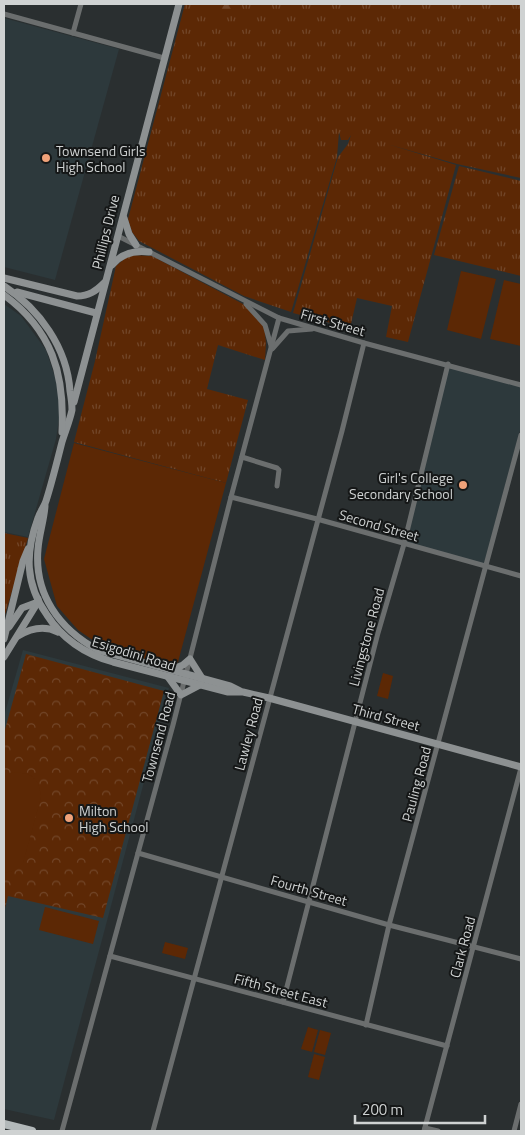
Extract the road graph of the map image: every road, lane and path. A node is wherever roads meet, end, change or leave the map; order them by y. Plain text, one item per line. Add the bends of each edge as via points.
1 (81, 4) edge
2 (179, 4) edge
3 (4, 14) edge
4 (73, 33) junction
5 (164, 58) junction
6 (123, 215) junction
7 (118, 236) junction
8 (136, 245) junction
9 (149, 252) junction
10 (110, 267) junction
11 (4, 278) edge
12 (105, 281) junction
13 (4, 288) edge
14 (12, 291) junction
15 (4, 295) edge
16 (243, 301) junction
17 (96, 313) junction
18 (279, 318) junction
19 (317, 329) junction
20 (364, 343) junction
21 (272, 350) junction
22 (448, 364) junction
23 (521, 384) edge
24 (72, 409) junction
25 (521, 435) edge
26 (61, 445) junction
27 (242, 457) junction
28 (277, 486) dead end
29 (231, 497) junction
30 (45, 502) junction
31 (317, 519) junction
32 (30, 544) junction
33 (404, 544) junction
34 (37, 560) junction
35 (486, 566) junction
36 (521, 576) edge
37 (38, 602) junction
38 (70, 631) junction
39 (62, 634) junction
40 (5, 636) edge
41 (16, 637) junction
42 (4, 657) edge
43 (190, 659) junction
44 (170, 674) junction
45 (185, 678) junction
46 (201, 682) junction
47 (181, 695) junction
48 (269, 698) junction
49 (356, 722) junction
50 (438, 745) junction
51 (521, 768) edge
52 (138, 853) junction
53 (222, 876) junction
54 (310, 902) junction
55 (389, 925) junction
56 (473, 946) junction
57 (110, 956) junction
58 (521, 959) edge
59 (194, 979) junction
60 (283, 1002) junction
61 (366, 1025) junction
62 (447, 1046) junction
63 (521, 1104) edge
64 (4, 1124) edge
65 (425, 1130) edge
66 (32, 1131) edge
67 (62, 1131) edge
68 (153, 1131) edge
69 (438, 1131) edge
70 (514, 1131) edge

1 - 4 street
2 - 5 main road, Phillips Drive
3 - 4 street
4 - 5 street
5 - 6 main road, Phillips Drive
6 - 7 main road, Phillips Drive
6 - 8 main road
7 - 8 street, First Street
7 - 10 main road, Phillips Drive
8 - 9 street, First Street
9 - 10 main road via 126,254 117,258
9 - 16 street, First Street
10 - 12 main road, Phillips Drive
11 - 12 main road via 83,296 98,289
12 - 17 main road, Phillips Drive
13 - 14 main road, Esigodini Road
14 - 17 main road
14 - 24 main road, Esigodini Road via 49,330 68,372
15 - 26 main road, Esigodini Road via 39,328 56,362 63,399
16 - 18 street, First Street
16 - 21 street via 262,321
17 - 24 main road, Phillips Drive
18 - 19 street, First Street
18 - 21 street, Townsend Road
19 - 20 street, First Street
19 - 21 street via 288,331
20 - 22 street, First Street
20 - 31 street, Lawley Road
21 - 27 street, Townsend Road
22 - 23 street, First Street
22 - 33 street, Livingstone Road
24 - 26 main road, Esigodini Road
25 - 35 street, Pauling Road
26 - 30 main road, Esigodini Road
27 - 28 street via 277,468
27 - 29 street, Townsend Road
29 - 31 street, Second Street
29 - 43 street, Townsend Road
30 - 32 main road, Esigodini Road
30 - 34 main road, Esigodini Road
31 - 33 street, Second Street
31 - 48 street, Lawley Road
32 - 37 main road, Esigodini Road via 29,571
32 - 40 main road
33 - 35 street, Second Street
33 - 49 street, Livingstone Road
34 - 37 main road
34 - 38 main road, Esigodini Road via 45,596
35 - 36 street, Second Street
35 - 50 street, Pauling Road
37 - 38 main road via 61,627
37 - 39 main road, Esigodini Road
37 - 40 main road via 22,608
37 - 41 main road
38 - 44 main road, Esigodini Road via 98,650
39 - 41 main road via 41,628
39 - 44 main road, Esigodini Road via 94,656
41 - 42 main road
43 - 44 main road
43 - 45 street, Townsend Road
43 - 46 main road
44 - 45 main road, Esigodini Road
44 - 47 main road
45 - 46 main road, Third Street
45 - 47 street, Townsend Road
46 - 47 main road
46 - 48 main road, Third Street via 228,692
47 - 52 street, Townsend Road
48 - 49 main road, Third Street
48 - 53 street, Lawley Road
49 - 50 main road, Third Street
49 - 54 street, Livingstone Road
50 - 51 main road, Third Street
50 - 55 street, Pauling Road
51 - 56 street, Clark Road
52 - 53 street, Fourth Street
52 - 57 street, Townsend Road
53 - 54 street, Fourth Street
53 - 59 street, Lawley Road
54 - 55 street, Fourth Street
54 - 60 street, Livingstone Road
55 - 56 street, Fourth Street
55 - 61 street, Pauling Road
56 - 58 street, Fourth Street
56 - 62 street, Clark Road
57 - 59 street, Fifth Street East
57 - 67 street, Townsend Road
59 - 60 street, Fifth Street East
59 - 68 street, Lawley Road
60 - 61 street, Fifth Street East
61 - 62 street, Fifth Street East
62 - 65 street, Clark Road
63 - 70 street
64 - 66 highway
65 - 69 street

